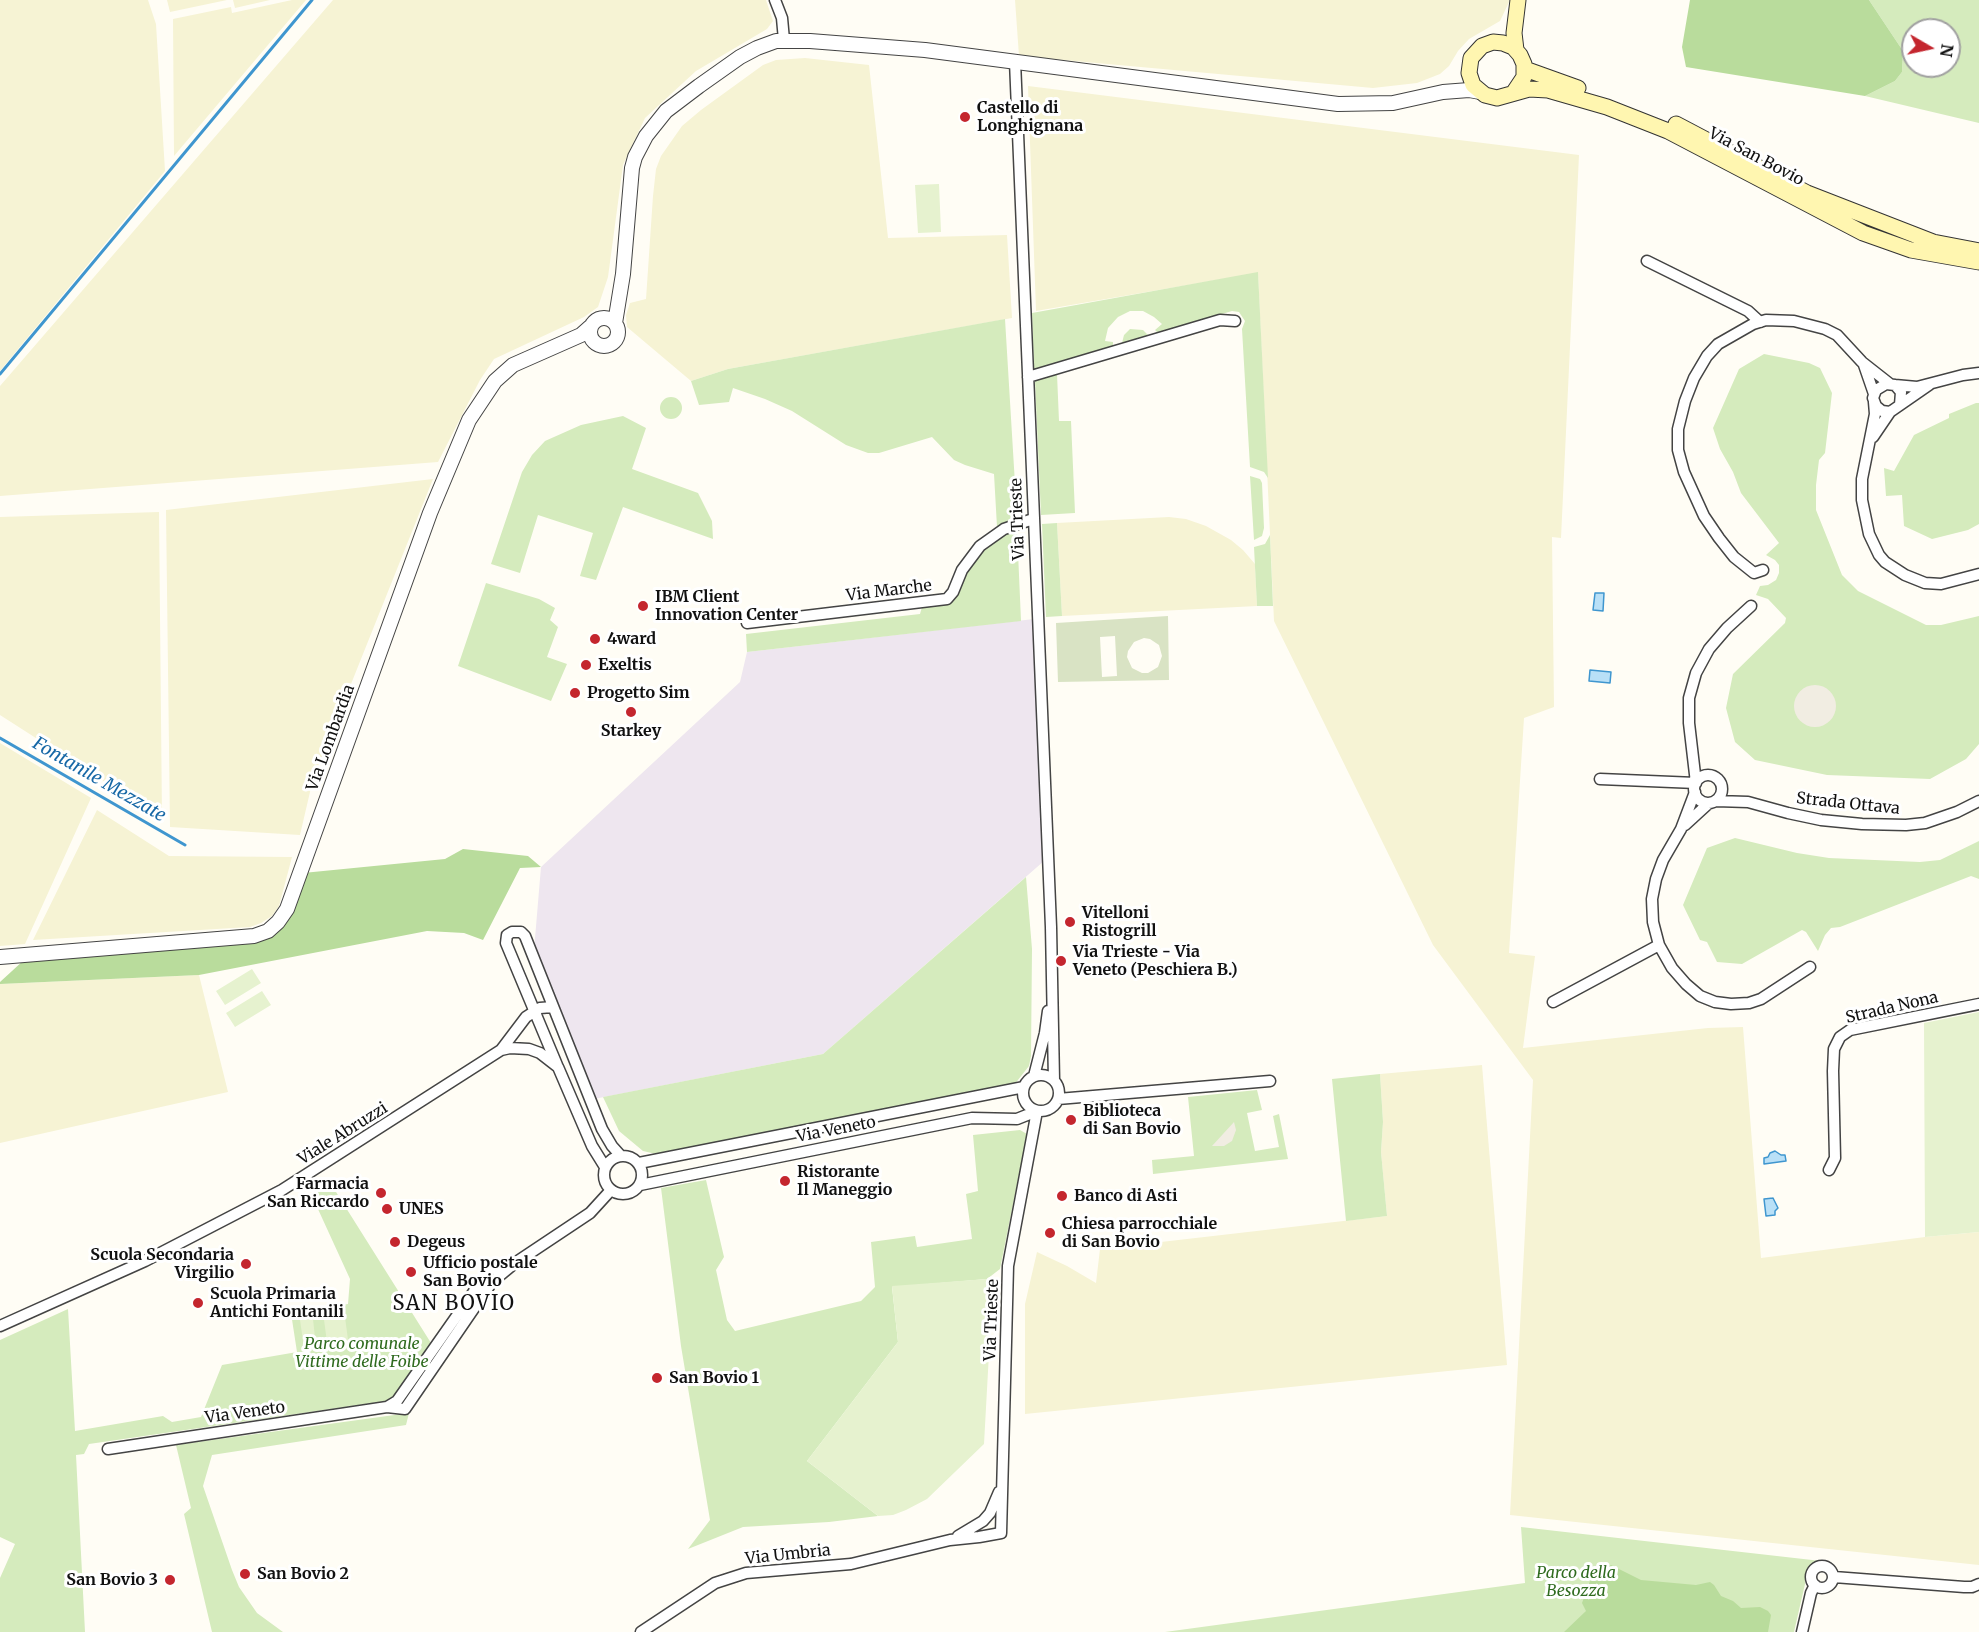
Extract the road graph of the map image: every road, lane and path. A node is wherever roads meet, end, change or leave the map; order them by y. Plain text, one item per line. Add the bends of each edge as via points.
1 (776, 0) edge
2 (1517, 7) edge
3 (784, 40) junction
4 (1498, 42) junction
5 (1516, 50) junction
6 (1015, 61) junction
7 (1469, 68) junction
8 (1525, 69) junction
9 (1443, 92) junction
10 (1480, 92) junction
11 (1514, 92) junction
12 (1979, 251) edge
13 (1647, 261) dead end
14 (1979, 262) edge
15 (611, 320) junction
16 (1235, 321) dead end
17 (1760, 322) junction
18 (592, 334) junction
19 (1862, 362) junction
20 (1979, 373) edge
21 (1028, 376) junction
22 (1892, 385) junction
23 (1929, 385) junction
24 (1874, 398) junction
25 (1900, 405) junction
26 (1890, 412) junction
27 (1871, 439) junction
28 (1033, 519) junction
29 (1763, 570) dead end
30 (1979, 574) edge
31 (1751, 606) dead end
32 (747, 623) dead end
33 (1692, 745) junction
34 (1600, 779) dead end
35 (1718, 779) junction
36 (1696, 787) junction
37 (1979, 801) edge
38 (1712, 802) junction
39 (1748, 802) junction
40 (1681, 829) junction
41 (1659, 945) junction
42 (0, 957) edge
43 (1810, 967) dead end
44 (1053, 975) junction
45 (1553, 1002) dead end
46 (1979, 1004) edge
47 (553, 1007) junction
48 (535, 1011) junction
49 (501, 1050) junction
50 (558, 1067) junction
51 (1034, 1076) junction
52 (1054, 1080) junction
53 (1270, 1082) dead end
54 (1024, 1087) junction
55 (1058, 1099) junction
56 (1037, 1111) junction
57 (621, 1156) junction
58 (639, 1163) junction
59 (605, 1167) junction
60 (1829, 1170) dead end
61 (640, 1185) junction
62 (611, 1190) junction
63 (0, 1326) edge
64 (108, 1449) dead end
65 (1002, 1485) junction
66 (1001, 1533) joint
67 (950, 1540) junction
68 (1834, 1576) junction
69 (1979, 1584) edge
70 (1815, 1585) junction
71 (641, 1632) edge
72 (1802, 1632) edge

1 - 3 street
2 - 4 main road
2 - 5 main road
3 - 6 street via 892,46
3 - 15 street via 757,48 724,68 671,107 646,136 632,168 623,274
4 - 5 main road
4 - 7 main road via 1477,50
5 - 8 main road
6 - 9 street via 1338,104 1393,103
6 - 21 street, Via Trieste
7 - 9 street
7 - 10 main road via 1470,78
8 - 11 main road
8 - 12 main road, Via San Bovio via 1669,121 1807,193 1933,242
9 - 10 street
10 - 11 main road, Via San Bovio via 1497,98
11 - 14 main road, Via San Bovio via 1548,90 1607,107 1668,131 1863,233 1911,250
13 - 17 street via 1748,311
15 - 18 street, Via Lombardia via 597,320
15 - 18 street, Via Lombardia via 618,333 612,343 603,346
16 - 21 street via 1220,320
17 - 19 street via 1794,321 1825,328 1847,343
17 - 29 street via 1718,345 1707,356 1684,400 1678,450 1692,494 1719,538 1754,573
18 - 42 street, Via Lombardia via 528,357 504,373 469,420 430,513 287,909 278,922 254,936
19 - 22 street
19 - 24 street
20 - 23 street
21 - 28 street, Via Trieste
22 - 23 street
22 - 24 street via 1878,387
22 - 25 street via 1900,392
23 - 25 street
24 - 26 street via 1882,411
24 - 27 street
25 - 26 street
26 - 27 street
27 - 30 street via 1862,479 1862,500 1869,534 1879,555 1905,575 1924,583 1941,584
28 - 32 street, Via Marche via 1004,529 980,546 947,599
28 - 44 street, Via Trieste
31 - 33 street, Strada Ottava via 1709,649 1696,673 1689,699
33 - 35 street, Strada Ottava via 1698,761
33 - 36 street, Strada Ottava
34 - 36 street
35 - 36 street via 1703,776
35 - 38 street via 1722,792
35 - 39 street, Strada Ottava
36 - 38 street via 1699,799
36 - 40 street, Strada Ottava
37 - 39 street, Strada Ottava via 1925,823 1906,825 1821,819
38 - 39 street, Strada Ottava
38 - 40 street, Strada Ottava
40 - 41 street, Strada Ottava via 1663,860 1652,899
41 - 43 street, Strada Ottava via 1686,984 1715,1002 1749,1003 1761,999
41 - 45 street
44 - 51 street
44 - 52 street
46 - 60 street, Strada Nona via 1850,1030 1840,1037 1834,1049 1835,1158
47 - 48 street
47 - 48 street via 525,936 512,932 506,943
47 - 57 street via 602,1129
48 - 49 street
48 - 50 street
49 - 50 street via 529,1049
49 - 63 street, Viale Abruzzi via 282,1190 145,1261
50 - 59 street
51 - 52 street via 1045,1075
51 - 54 street
52 - 55 street via 1059,1088
53 - 55 street
54 - 56 street via 1026,1102
54 - 58 street, Via Veneto
55 - 56 street via 1049,1109
56 - 61 street, Via Veneto via 1017,1119 972,1118
56 - 65 street, Via Trieste via 1008,1266
57 - 58 street
57 - 59 street
58 - 61 street via 643,1176
59 - 62 street via 604,1178
61 - 62 street via 624,1195
62 - 64 street, Via Veneto via 590,1213 492,1282 405,1409 387,1407
65 - 66 street, Via Trieste
65 - 67 street, Via Umbria via 984,1521
66 - 67 street, Via Umbria
67 - 71 street, Via Umbria via 851,1564 746,1573 715,1583
68 - 69 street via 1964,1587
68 - 70 street via 1825,1587
68 - 70 street via 1830,1568 1818,1566 1812,1574
70 - 72 street

